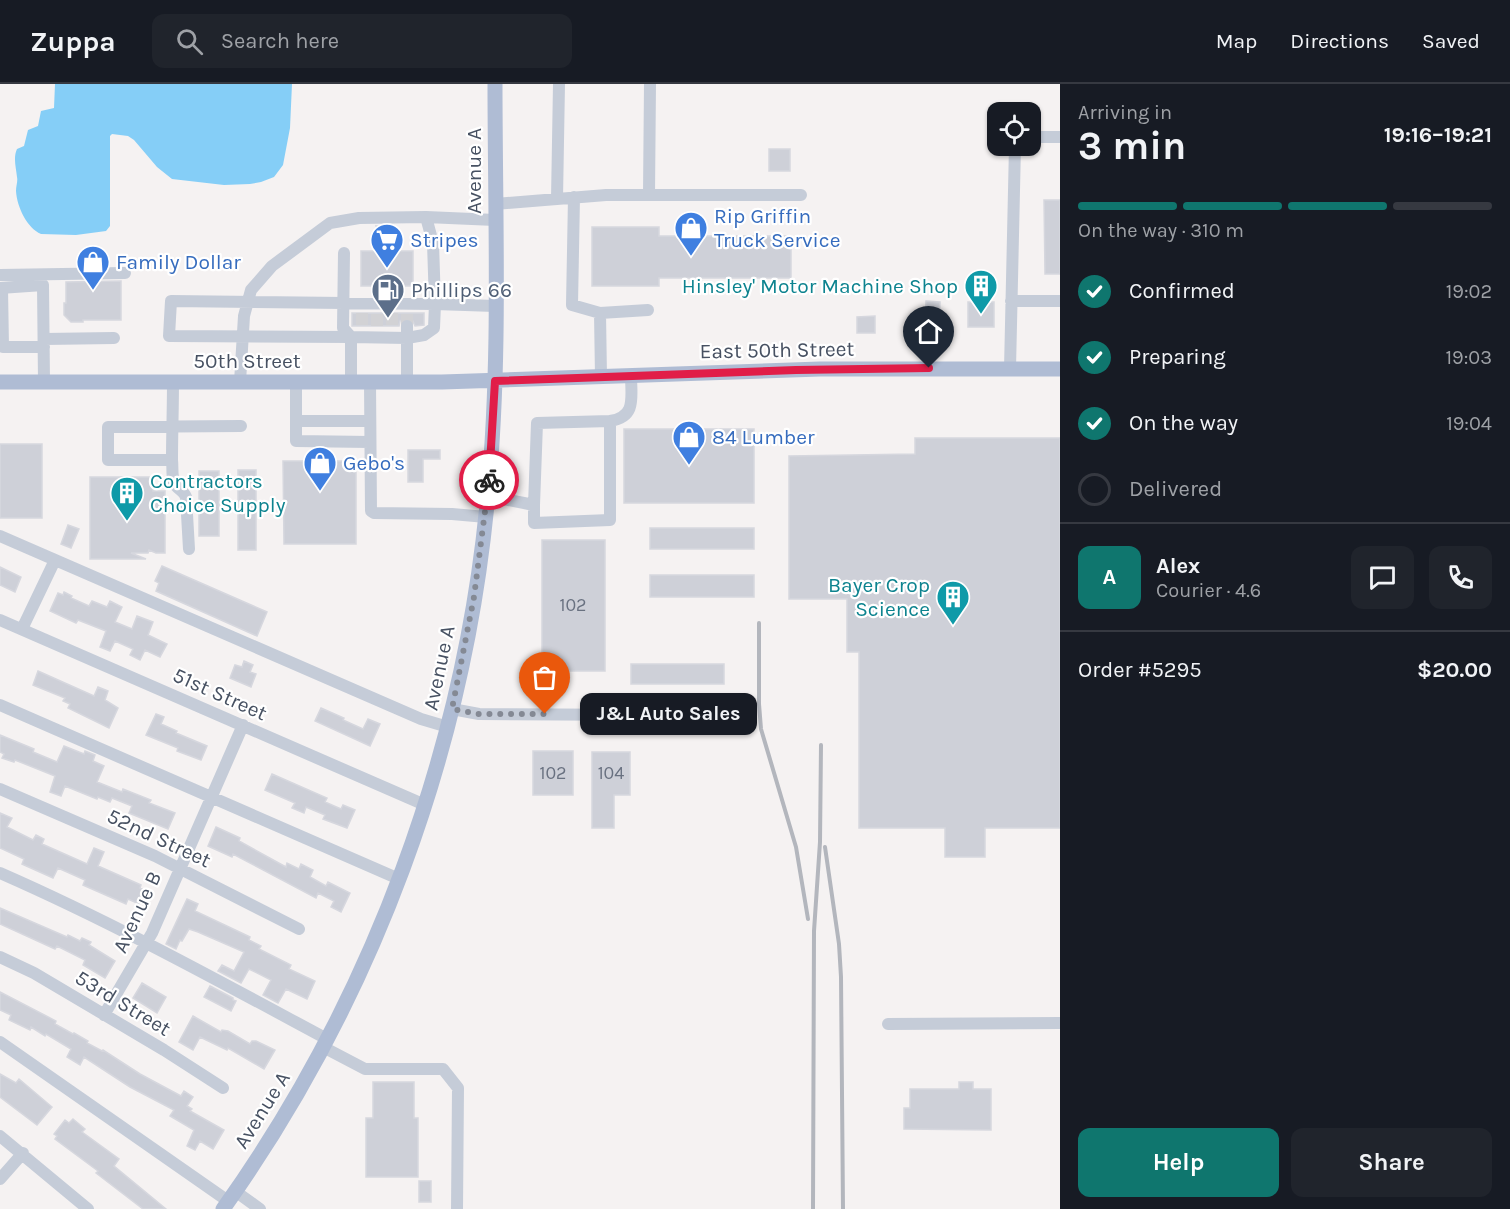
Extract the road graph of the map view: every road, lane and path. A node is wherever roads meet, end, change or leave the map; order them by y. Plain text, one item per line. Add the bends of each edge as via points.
1 (495, 84) edge
2 (559, 84) edge
3 (650, 84) edge
4 (1041, 137) edge
5 (1060, 137) edge
6 (1015, 156) edge
7 (649, 194) junction
8 (801, 195) dead end
9 (574, 197) junction
10 (557, 199) junction
11 (495, 204) junction
12 (426, 217) junction
13 (495, 220) junction
14 (344, 253) dead end
15 (125, 273) dead end
16 (0, 275) edge
17 (1, 288) edge
18 (247, 301) junction
19 (1011, 301) junction
20 (1060, 301) edge
21 (343, 303) junction
22 (435, 304) junction
23 (495, 306) junction
24 (648, 310) dead end
25 (600, 314) junction
26 (407, 332) junction
27 (358, 333) junction
28 (243, 336) junction
29 (114, 338) dead end
30 (44, 343) junction
31 (1010, 369) junction
32 (1060, 369) edge
33 (631, 375) junction
34 (602, 376) junction
35 (407, 381) junction
36 (495, 381) junction
37 (0, 382) edge
38 (44, 382) junction
39 (173, 382) junction
40 (240, 382) junction
41 (296, 382) junction
42 (351, 382) junction
43 (369, 382) junction
44 (296, 421) junction
45 (369, 421) junction
46 (610, 421) junction
47 (172, 426) junction
48 (241, 426) dead end
49 (370, 442) junction
50 (172, 460) junction
51 (488, 496) junction
52 (534, 505) junction
53 (486, 517) junction
54 (0, 536) edge
55 (189, 549) dead end
56 (55, 560) junction
57 (0, 620) edge
58 (22, 629) junction
59 (0, 705) edge
60 (452, 709) junction
61 (657, 715) dead end
62 (243, 725) junction
63 (448, 727) junction
64 (0, 789) edge
65 (211, 798) junction
66 (425, 805) junction
67 (179, 868) junction
68 (0, 873) edge
69 (399, 879) junction
70 (299, 929) dead end
71 (147, 942) junction
72 (0, 957) edge
73 (104, 1015) junction
74 (1060, 1023) edge
75 (888, 1024) dead end
76 (0, 1042) edge
77 (325, 1043) junction
78 (223, 1088) dead end
79 (0, 1136) edge
80 (23, 1153) junction
81 (0, 1179) edge
82 (229, 1200) edge
83 (86, 1208) edge
84 (260, 1209) edge
85 (457, 1209) edge

1 - 11 main road, Avenue A
2 - 10 street
3 - 7 street
4 - 5 street
6 - 19 street
7 - 8 street
7 - 9 street
9 - 10 street
9 - 25 street via 572,305
10 - 11 street
11 - 13 main road, Avenue A
12 - 13 street
12 - 18 street via 359,218 330,223 272,266 251,290
12 - 22 street via 433,243
13 - 23 main road, Avenue A
14 - 21 street
15 - 16 street
17 - 30 street via 43,285
17 - 30 street via 3,347
18 - 21 street
18 - 28 street
18 - 28 street via 171,301 169,336
19 - 20 street
19 - 31 street
21 - 22 street via 362,308
21 - 27 street via 343,328
22 - 23 street
22 - 26 street via 434,327 424,334
23 - 36 main road, Avenue A
24 - 25 street
25 - 34 street
26 - 27 street
26 - 35 street
27 - 28 street
27 - 42 street
28 - 40 street
29 - 30 street
30 - 38 street
31 - 32 main road, East 50th Street
31 - 33 main road, East 50th Street via 820,369
33 - 34 main road, East 50th Street
33 - 46 street via 631,406 626,415
34 - 36 main road, East 50th Street
35 - 36 main road, 50th Street
35 - 43 main road, 50th Street
36 - 51 main road, Avenue A
37 - 38 main road, 50th Street
38 - 39 main road, 50th Street
39 - 40 main road, 50th Street
39 - 47 street
40 - 41 main road, 50th Street
41 - 42 main road, 50th Street
41 - 44 street
42 - 43 main road, 50th Street
43 - 45 street
44 - 45 street
44 - 49 street via 299,442
45 - 49 street
46 - 52 street via 537,423
46 - 52 street via 610,520 534,523
47 - 48 street
47 - 50 street
47 - 50 street via 108,426 108,460
49 - 53 street via 374,513
50 - 55 street via 173,481 186,497
51 - 52 street
51 - 53 main road, Avenue A
53 - 60 main road, Avenue A
54 - 56 street
56 - 58 street
56 - 63 street
57 - 58 street, 51st Street
58 - 62 street, 51st Street
59 - 65 street
60 - 61 street via 479,714
60 - 63 main road, Avenue A
62 - 65 street, Avenue B
62 - 66 street, 51st Street
63 - 66 main road, Avenue A
64 - 67 street, 52nd Street
65 - 67 street, Avenue B
65 - 69 street
66 - 69 main road, Avenue A
67 - 70 street, 52nd Street
67 - 71 street, Avenue B
68 - 71 street
69 - 77 main road, Avenue A
71 - 73 street, Avenue B
71 - 77 street
72 - 73 street, 53rd Street
73 - 78 street, 53rd Street
74 - 75 street
76 - 82 street
77 - 82 main road, Avenue A
77 - 85 street via 365,1069 442,1069 458,1088
79 - 80 street
80 - 81 street
80 - 83 street
82 - 84 street

